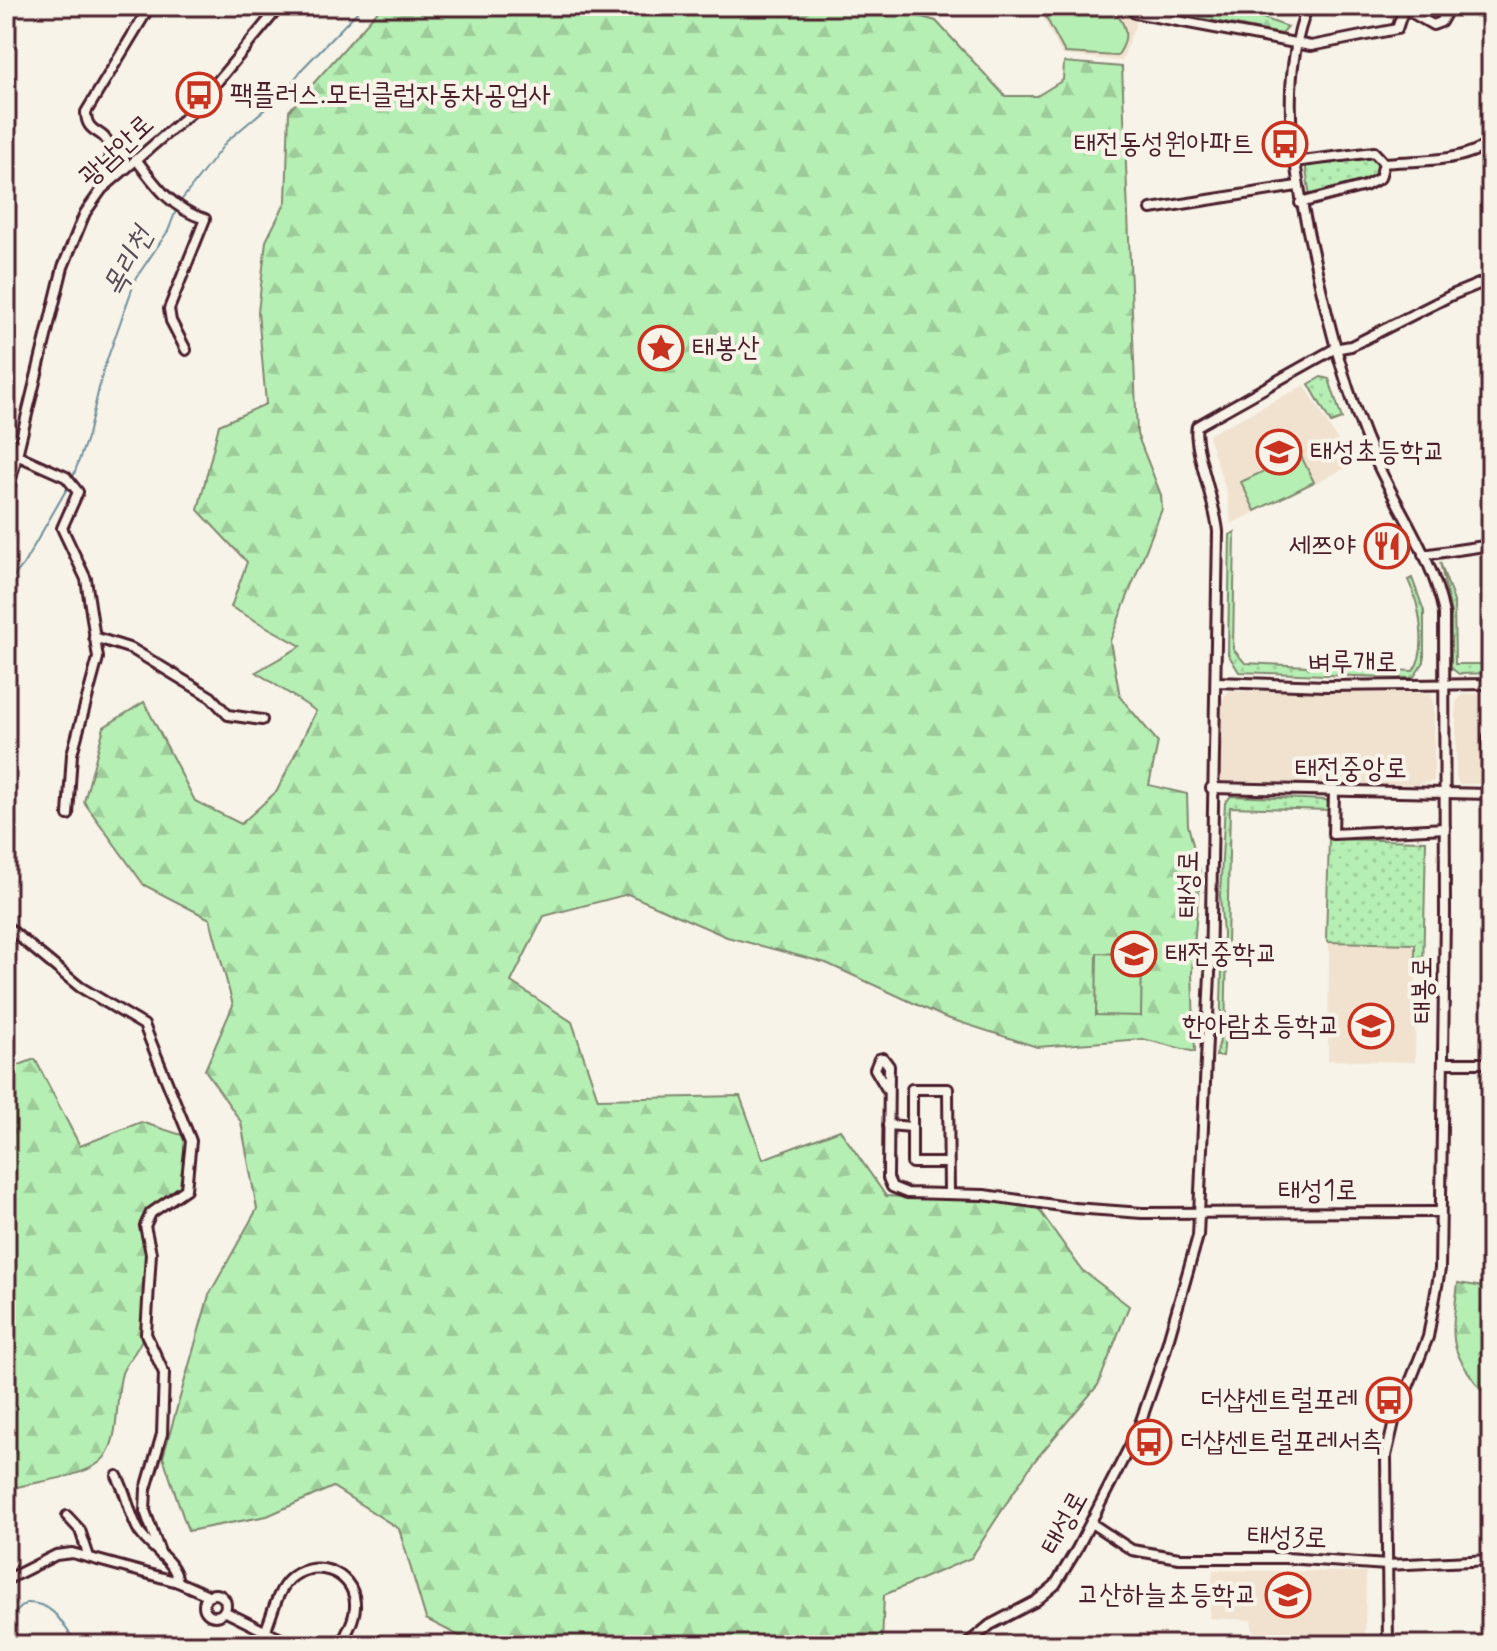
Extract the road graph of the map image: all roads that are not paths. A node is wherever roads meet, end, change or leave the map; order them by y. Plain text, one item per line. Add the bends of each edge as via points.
1 (150, 6) edge
2 (280, 6) edge
3 (1133, 6) edge
4 (1308, 6) edge
5 (1450, 6) edge
6 (1401, 8) edge
7 (1296, 43) junction
8 (1491, 141) edge
9 (136, 159) junction
10 (1294, 162) junction
11 (1384, 163) junction
12 (1297, 186) junction
13 (102, 189) junction
14 (1300, 203) junction
15 (1151, 209) dead end
16 (1491, 279) edge
17 (1334, 349) junction
18 (186, 350) dead end
19 (19, 456) junction
20 (6, 500) edge
21 (1491, 545) edge
22 (1423, 555) junction
23 (94, 637) junction
24 (1216, 682) junction
25 (1445, 684) junction
26 (1491, 684) edge
27 (262, 720) dead end
28 (1491, 733) edge
29 (1211, 788) junction
30 (1444, 790) junction
31 (1334, 792) junction
32 (1489, 794) edge
33 (68, 815) dead end
34 (1445, 828) junction
35 (6, 926) edge
36 (1444, 1063) junction
37 (1491, 1063) edge
38 (888, 1091) dead end
39 (888, 1125) junction
40 (912, 1127) junction
41 (949, 1163) junction
42 (949, 1193) junction
43 (1439, 1212) junction
44 (1197, 1214) junction
45 (117, 1476) dead end
46 (67, 1516) dead end
47 (1091, 1523) junction
48 (161, 1555) junction
49 (89, 1557) junction
50 (1491, 1560) edge
51 (1387, 1565) junction
52 (6, 1580) edge
53 (178, 1582) junction
54 (210, 1596) junction
55 (224, 1611) junction
56 (265, 1632) junction
57 (293, 1645) edge
58 (341, 1645) edge
59 (966, 1645) edge
60 (1388, 1645) edge

1 - 13 street via 86,112 89,125 107,137 112,149
2 - 9 street, 광남안로 via 193,111
3 - 7 street via 1135,13
4 - 7 street, 태봉로
5 - 6 street via 1433,25
6 - 7 street via 1397,29 1311,46
7 - 10 street, 태봉로
8 - 11 street via 1482,149 1452,156
9 - 13 street, 광남안로
9 - 18 street via 185,213 205,219 169,309
10 - 11 street via 1374,152
10 - 12 street, 태봉로
11 - 14 street via 1380,178 1365,186
12 - 14 street, 태봉로
12 - 15 street
13 - 19 street, 광남안로 via 85,213 63,267
14 - 17 street, 태봉로
16 - 17 street, 태성로 via 1351,346
17 - 22 street, 태봉로 via 1374,458
17 - 24 street, 태성로 via 1197,426 1217,519
19 - 20 street, 광남안로
19 - 23 street via 66,477 76,487 62,528 86,579
21 - 22 street
22 - 25 street, 태봉로 via 1442,604
23 - 27 street via 132,649 211,697 228,715
23 - 33 street via 98,658 72,754
24 - 25 street, 벼루개로
24 - 29 street, 태성로
25 - 26 street, 벼루개로
25 - 30 street, 태봉로
28 - 32 street
29 - 31 street, 태전중앙로
29 - 44 street, 태성로 via 1209,987
30 - 31 street, 태전중앙로
30 - 32 street, 태전중앙로
30 - 34 street, 태봉로
31 - 34 street via 1333,834
34 - 36 street, 태봉로
35 - 48 street via 80,987 144,1025 192,1155 186,1189 151,1213 145,1226 151,1253 146,1334 164,1373 162,1434 145,1511
36 - 37 street
36 - 43 street, 태봉로
38 - 39 street
39 - 40 street
39 - 42 street, 태성1로 via 892,1187 907,1193
40 - 41 street via 912,1163
40 - 41 street via 912,1089 948,1089
41 - 42 street
42 - 44 street, 태성1로 via 1075,1208
43 - 44 street, 태성1로
43 - 51 street, 태봉로 via 1440,1269 1432,1320 1386,1456
44 - 47 street, 태성로 via 1198,1236 1160,1368 1137,1432
45 - 48 street via 140,1532
46 - 49 street via 80,1530
47 - 51 street, 태성3로 via 1121,1546 1148,1555
47 - 59 street, 태성로 via 1055,1585
48 - 53 street
49 - 52 street via 56,1555
49 - 53 street
50 - 51 street, 태성3로
51 - 60 street, 태봉로
53 - 54 street
54 - 55 street via 223,1598
54 - 55 street via 206,1611 215,1616
55 - 56 street
56 - 57 street
56 - 58 street via 286,1582 301,1570 319,1566 342,1577 355,1598

